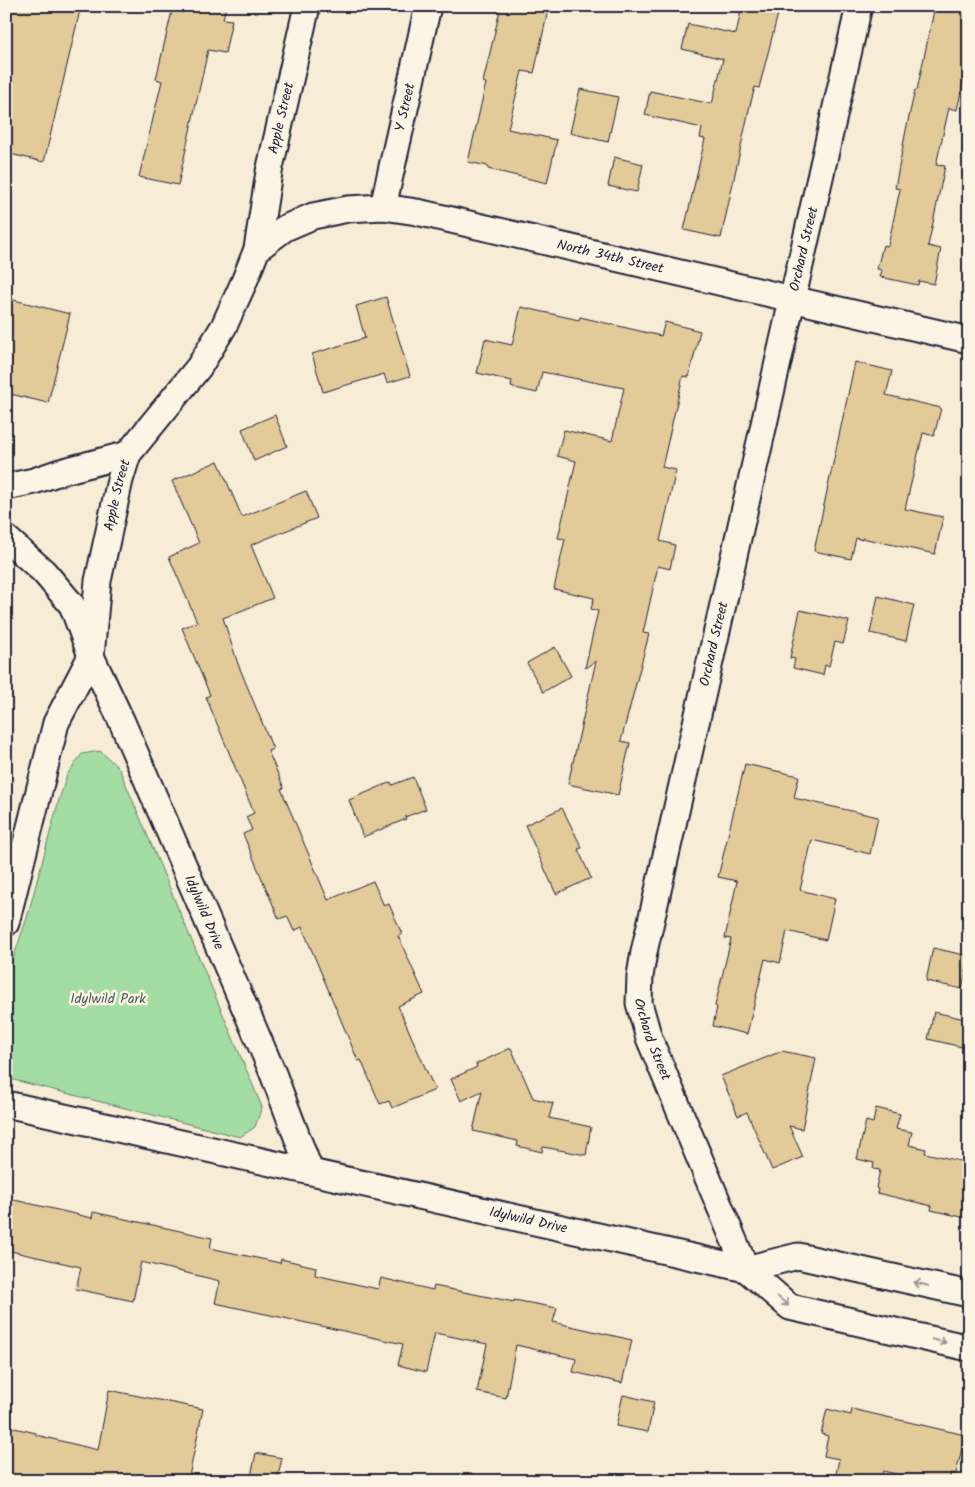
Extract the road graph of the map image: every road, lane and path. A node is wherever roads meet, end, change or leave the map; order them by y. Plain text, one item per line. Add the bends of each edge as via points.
1 (307, 6) edge
2 (428, 6) edge
3 (859, 6) edge
4 (382, 207) junction
5 (257, 248) junction
6 (792, 299) junction
7 (969, 340) edge
8 (128, 454) junction
9 (6, 487) edge
10 (6, 538) edge
11 (91, 656) junction
12 (6, 923) edge
13 (6, 1104) edge
14 (310, 1171) junction
15 (746, 1270) junction
16 (969, 1294) edge
17 (969, 1348) edge

1 - 5 street, Apple Street via 269,172
2 - 4 street, Y Street
3 - 6 street, Orchard Street
4 - 5 street, North 34th Street via 312,216 285,228
4 - 6 street, North 34th Street via 417,212
5 - 8 street, Apple Street via 224,326 199,367
6 - 7 street, North 34th Street
6 - 15 street, Orchard Street via 640,976 639,1003 649,1038
8 - 9 street
8 - 11 street, Apple Street via 98,581
10 - 11 street, Idylwild Drive via 44,572 72,605
11 - 12 street, Apple Street via 56,723
11 - 14 street, Idylwild Drive via 268,1062
13 - 14 street, Idylwild Drive
14 - 15 street, Idylwild Drive
16 -> 15 street, Idylwild Drive via 798,1256
15 -> 17 street, Idylwild Drive via 790,1307

